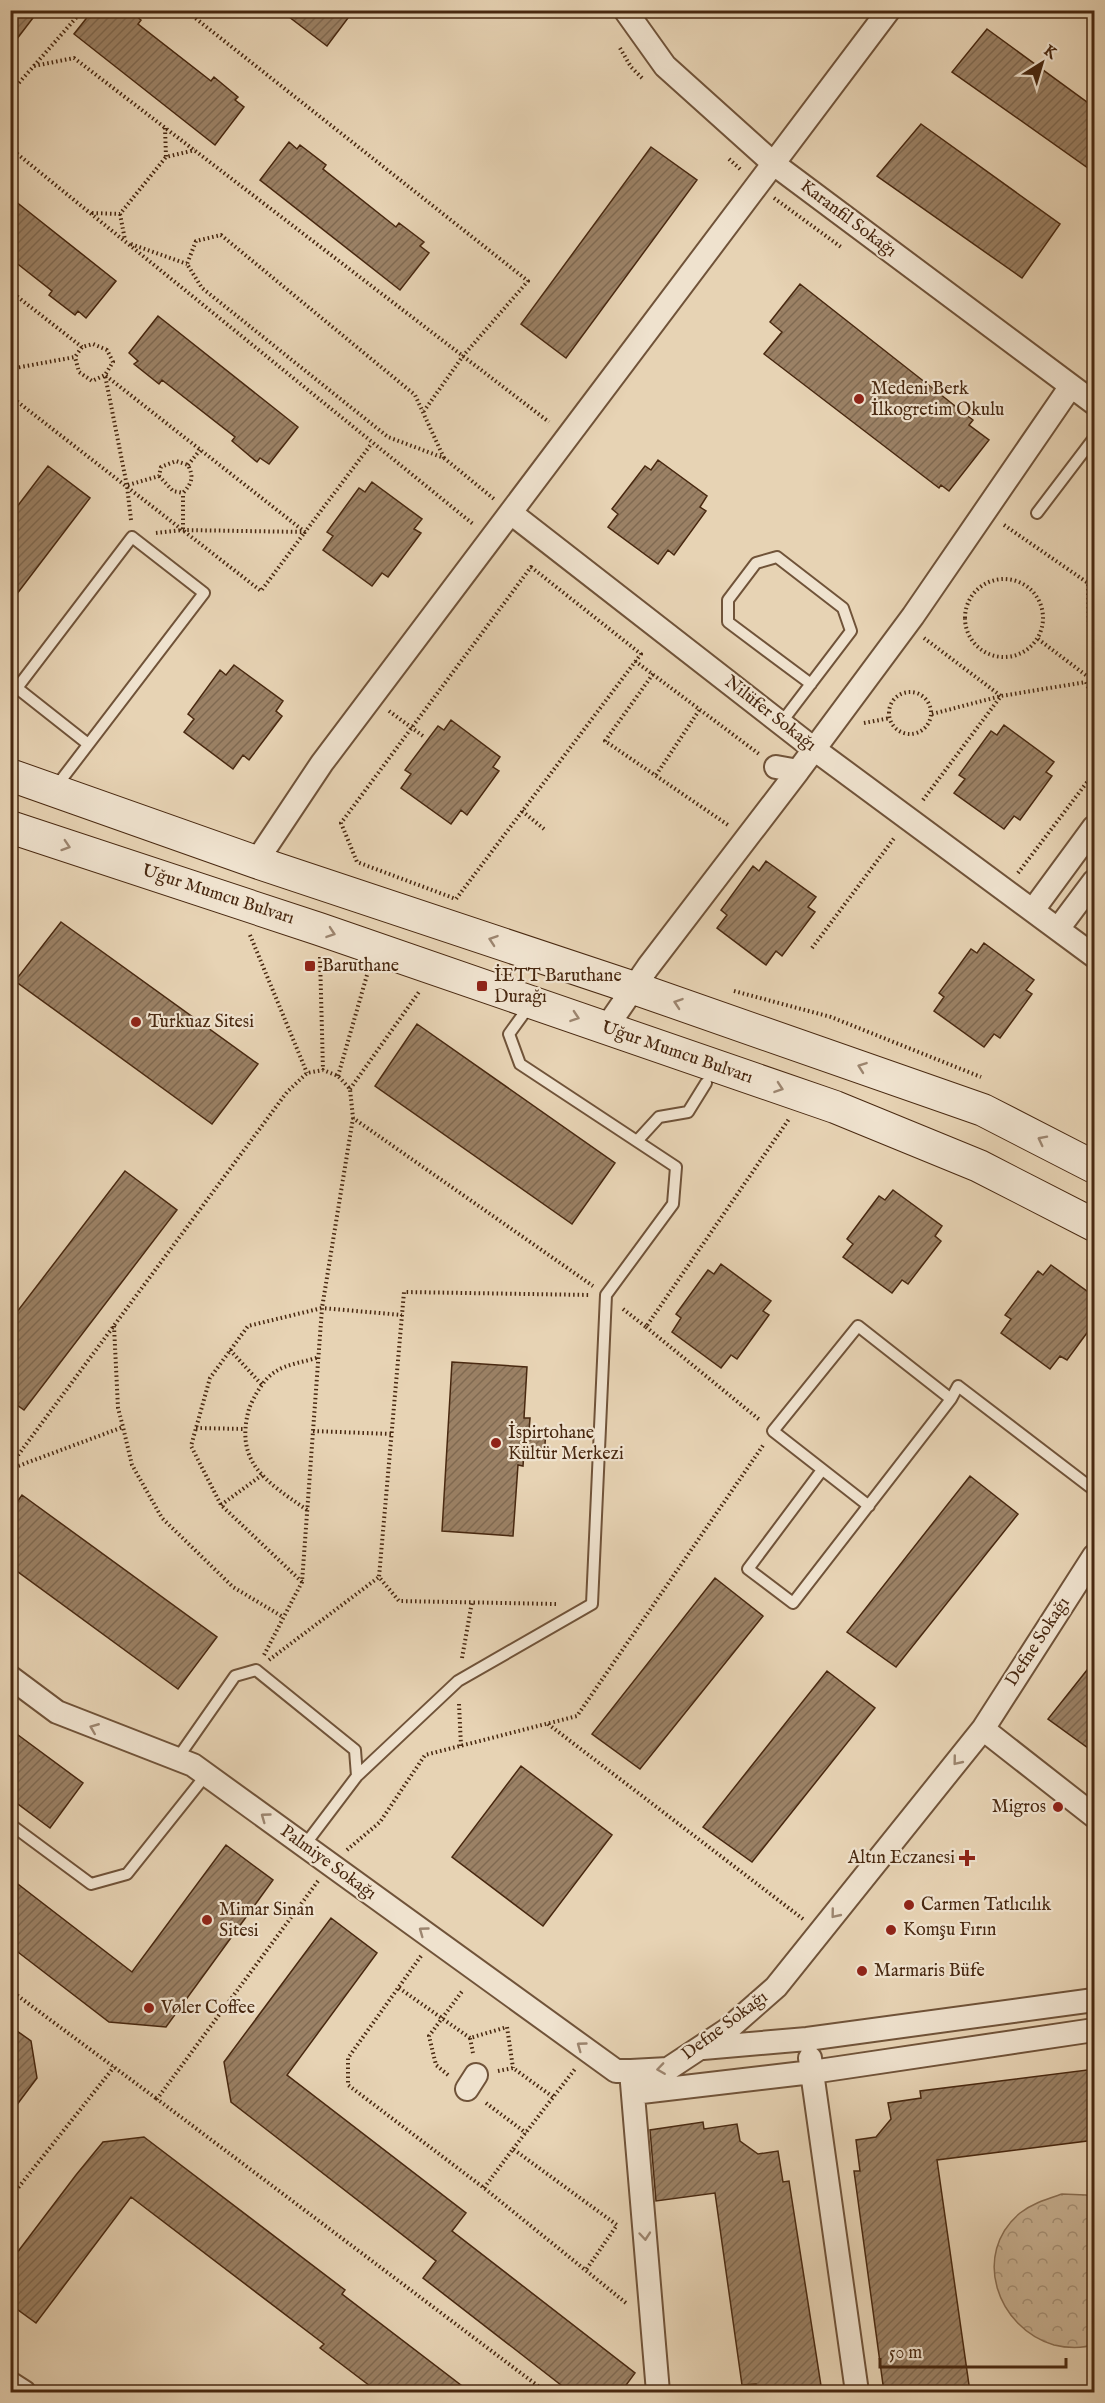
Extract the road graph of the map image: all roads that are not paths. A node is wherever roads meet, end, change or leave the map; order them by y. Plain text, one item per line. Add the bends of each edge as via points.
1 (625, 10) edge
2 (889, 10) edge
3 (774, 164) junction
4 (1071, 386) junction
5 (1095, 403) edge
6 (1095, 438) edge
7 (511, 513) junction
8 (1036, 513) dead end
9 (811, 684) junction
10 (781, 723) junction
11 (88, 744) junction
12 (814, 750) junction
13 (776, 767) road end
14 (798, 771) junction
15 (10, 775) edge
16 (53, 790) junction
17 (1095, 826) edge
18 (10, 827) edge
19 (256, 862) junction
20 (1095, 881) edge
21 (1033, 910) junction
22 (1058, 929) junction
23 (1095, 956) edge
24 (634, 988) junction
25 (532, 1003) junction
26 (606, 1028) junction
27 (706, 1083) dead end
28 (637, 1141) junction
29 (1095, 1167) edge
30 (1095, 1225) edge
31 (951, 1400) junction
32 (822, 1470) junction
33 (1095, 1490) edge
34 (868, 1506) junction
35 (1095, 1556) edge
36 (10, 1677) edge
37 (983, 1729) junction
38 (177, 1759) junction
39 (207, 1775) junction
40 (357, 1776) junction
41 (1094, 1815) edge
42 (10, 1824) edge
43 (304, 1846) junction
44 (1095, 2000) edge
45 (1095, 2030) edge
46 (807, 2039) junction
47 (699, 2049) junction
48 (812, 2072) junction
49 (632, 2082) junction
50 (10, 2383) edge
51 (24, 2392) edge
52 (658, 2392) edge
53 (857, 2392) edge

1 - 3 street, Karanfil Sokağı via 665,66
2 - 3 street
3 - 4 street, Karanfil Sokağı
3 - 7 street
4 - 5 street, Karanfil Sokağı
4 - 12 street via 906,625
6 - 8 lane
7 - 10 street, Nilüfer Sokağı
7 - 19 street via 322,763
9 - 9 lane via 728,622 728,600 756,563 777,558 843,608 852,631
9 - 10 lane
10 - 12 street, Nilüfer Sokağı
11 - 11 lane via 17,688 132,537 204,593
11 - 16 lane
12 - 14 street
12 - 21 street, Nilüfer Sokağı
13 - 14 street
14 - 24 street
15 - 16 main road
16 - 19 main road
17 - 21 street
18 -> 25 main road, Uğur Mumcu Bulvarı
24 -> 19 main road
20 - 22 street
21 - 22 street, Nilüfer Sokağı
22 - 23 street, Nilüfer Sokağı
24 - 26 street
29 -> 24 main road via 983,1110
25 -> 26 main road, Uğur Mumcu Bulvarı
25 - 28 lane via 509,1034 520,1064
26 -> 30 main road, Uğur Mumcu Bulvarı via 804,1097 979,1166
27 - 28 lane via 688,1112 659,1117
28 - 40 lane via 676,1167 673,1204 606,1295 592,1604 458,1681
31 - 32 lane via 858,1326 773,1431
31 - 33 lane via 958,1386
31 - 34 lane
32 - 34 lane
32 - 34 lane via 748,1569 793,1603
35 - 37 street, Defne Sokağı
38 -> 36 street, Palmiye Sokağı via 57,1712
37 - 41 street
37 -> 47 street, Defne Sokağı via 776,1987
38 - 39 street, Palmiye Sokağı
38 - 40 lane via 235,1676 256,1670 356,1750
39 - 42 lane via 127,1874 91,1884
43 -> 39 street, Palmiye Sokağı
40 - 43 lane
49 -> 43 street, Palmiye Sokağı
44 - 46 street
45 - 48 street
46 - 47 street
46 - 48 street
47 -> 49 street, Defne Sokağı via 668,2069
48 - 49 street
48 - 53 street
49 -> 52 street
50 - 51 street

